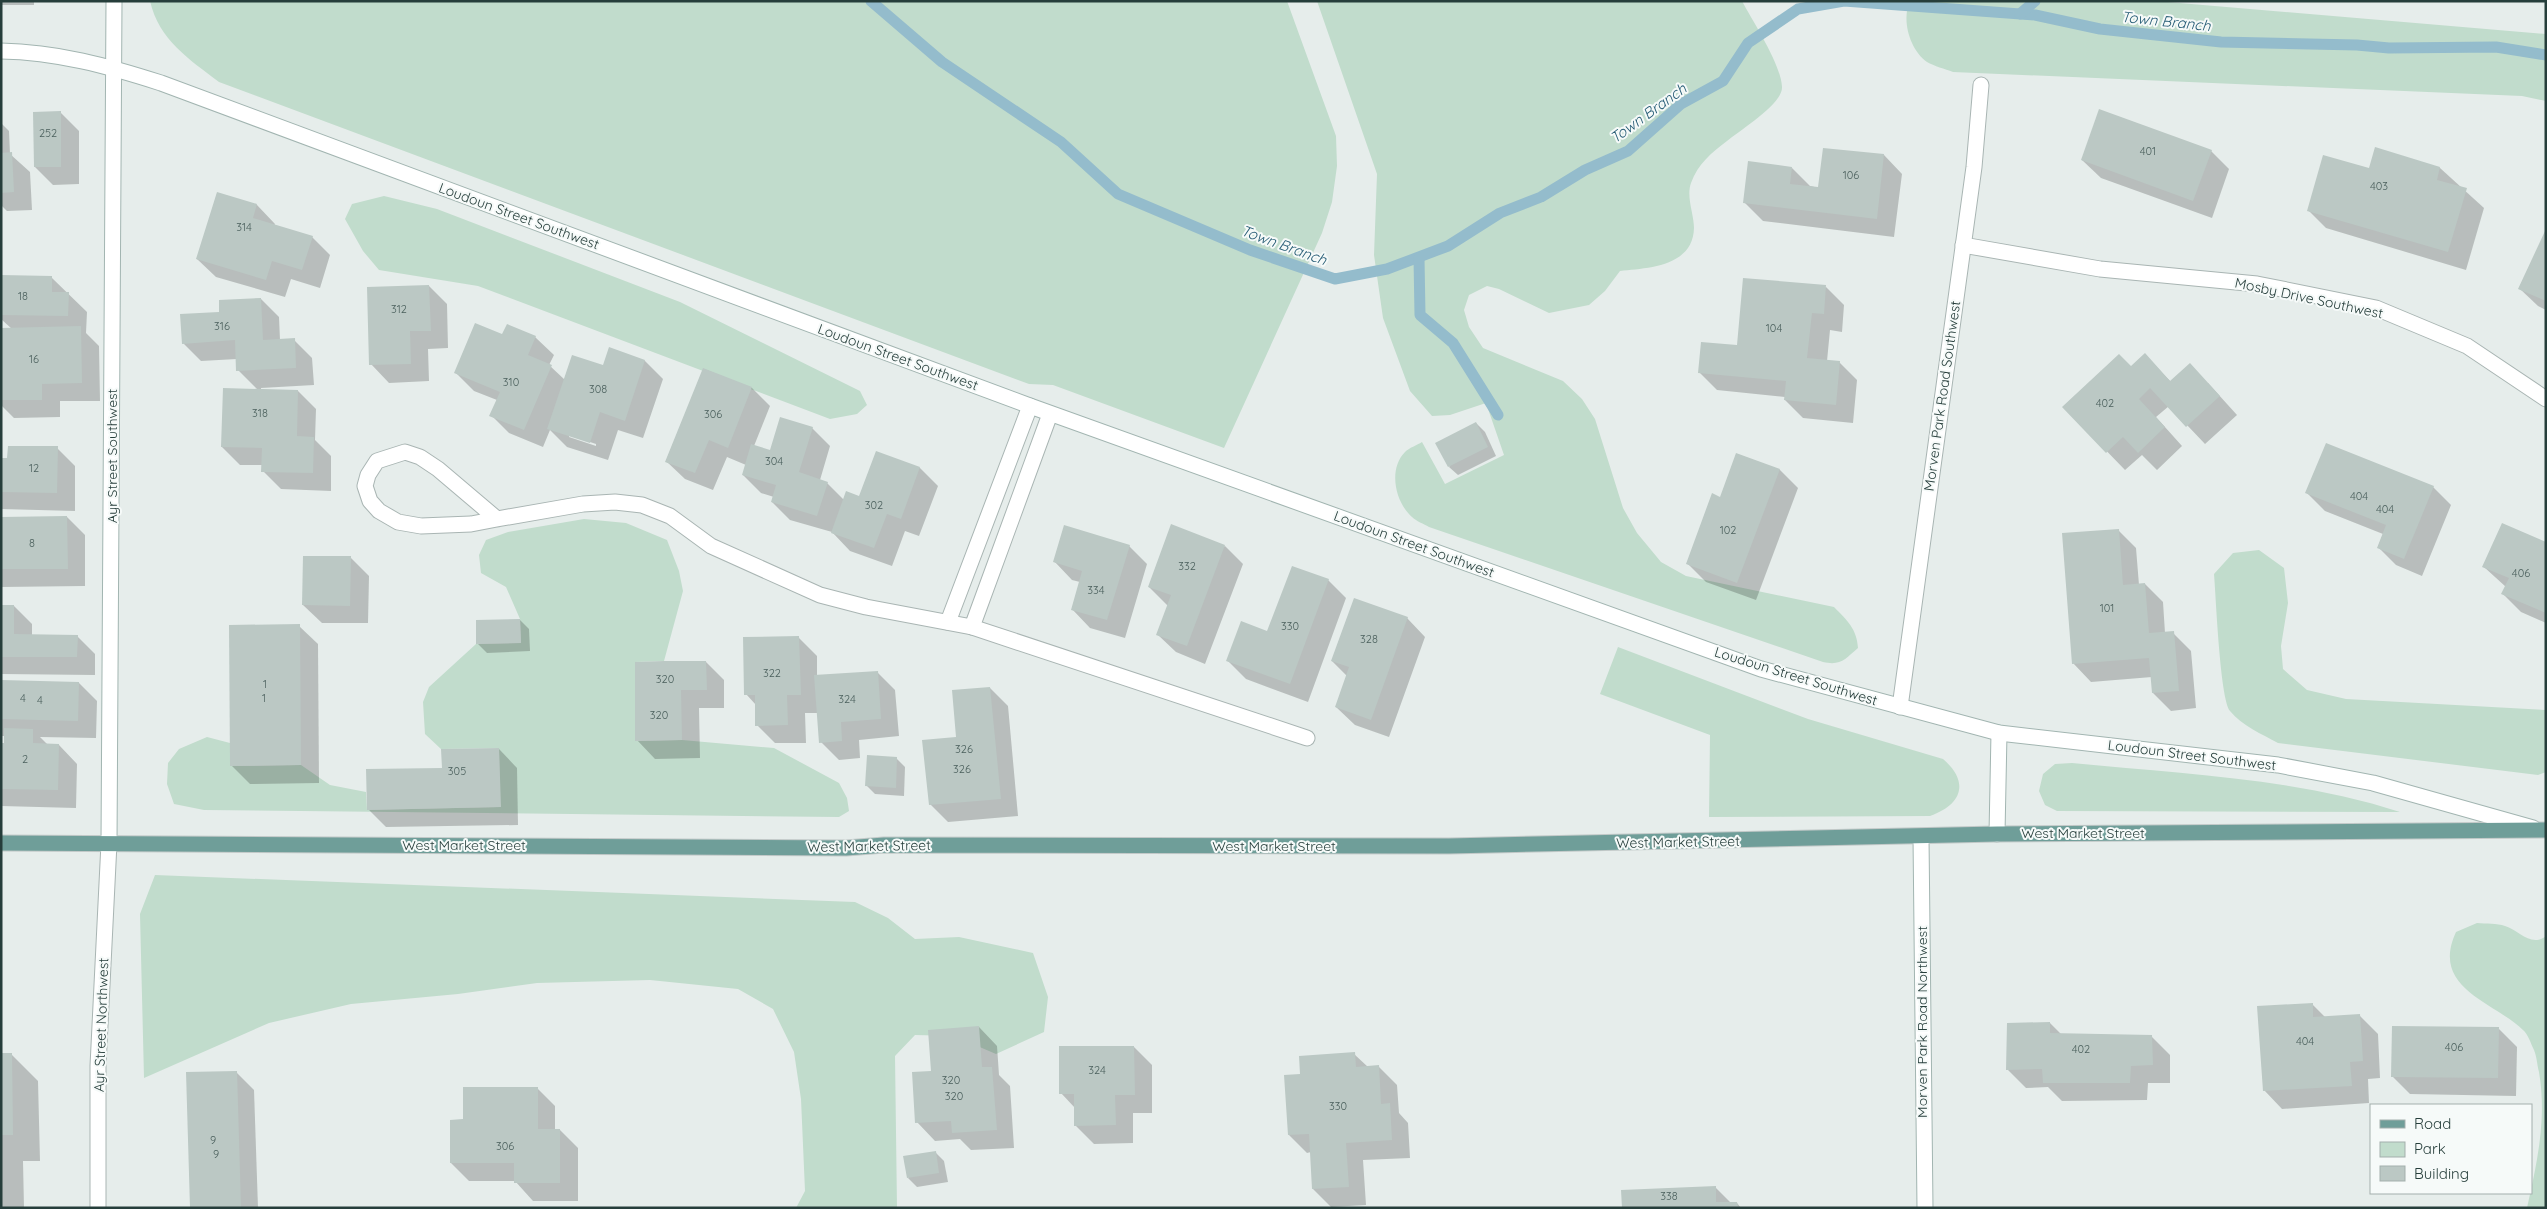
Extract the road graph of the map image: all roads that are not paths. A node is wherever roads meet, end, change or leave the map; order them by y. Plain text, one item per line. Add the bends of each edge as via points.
1 (114, 1) edge
2 (1, 51) edge
3 (115, 68) junction
4 (1980, 85) dead end
5 (1963, 245) junction
6 (2546, 399) edge
7 (1030, 406) junction
8 (1050, 414) junction
9 (497, 520) junction
10 (948, 622) junction
11 (972, 627) junction
12 (1900, 707) junction
13 (1999, 732) junction
14 (1306, 738) dead end
15 (2543, 830) edge
16 (1997, 834) junction
17 (1921, 837) junction
18 (1, 843) edge
19 (109, 843) junction
20 (98, 1208) edge
21 (1925, 1208) edge

1 - 3 street, Ayr Street Southwest
2 - 3 street, Loudoun Street Southwest via 74,58
3 - 7 street, Loudoun Street Southwest
3 - 19 street, Ayr Street Southwest
4 - 5 street, Morven Park Road Southwest via 1974,167
5 - 6 street, Mosby Drive Southwest via 2100,269 2257,284 2376,308 2467,346
5 - 12 street, Morven Park Road Southwest
7 - 8 street, Loudoun Street Southwest
7 - 10 street
8 - 11 street
8 - 12 street, Loudoun Street Southwest via 1762,669
9 - 9 street via 420,457 404,452 377,461 368,475 365,486 370,501 379,511 398,522 421,526
9 - 10 street via 583,504 615,502 642,505 670,516 711,546 820,595
10 - 11 street
11 - 14 street
12 - 13 street, Loudoun Street Southwest
13 - 15 street, Loudoun Street Southwest via 2278,765 2373,783
13 - 16 street
15 - 16 main road, West Market Street
16 - 17 main road, West Market Street
17 - 19 main road, West Market Street via 1449,846 884,845 837,848
17 - 21 street, Morven Park Road Northwest
18 - 19 main road, West Market Street
19 - 20 street, Ayr Street Northwest via 98,1066

